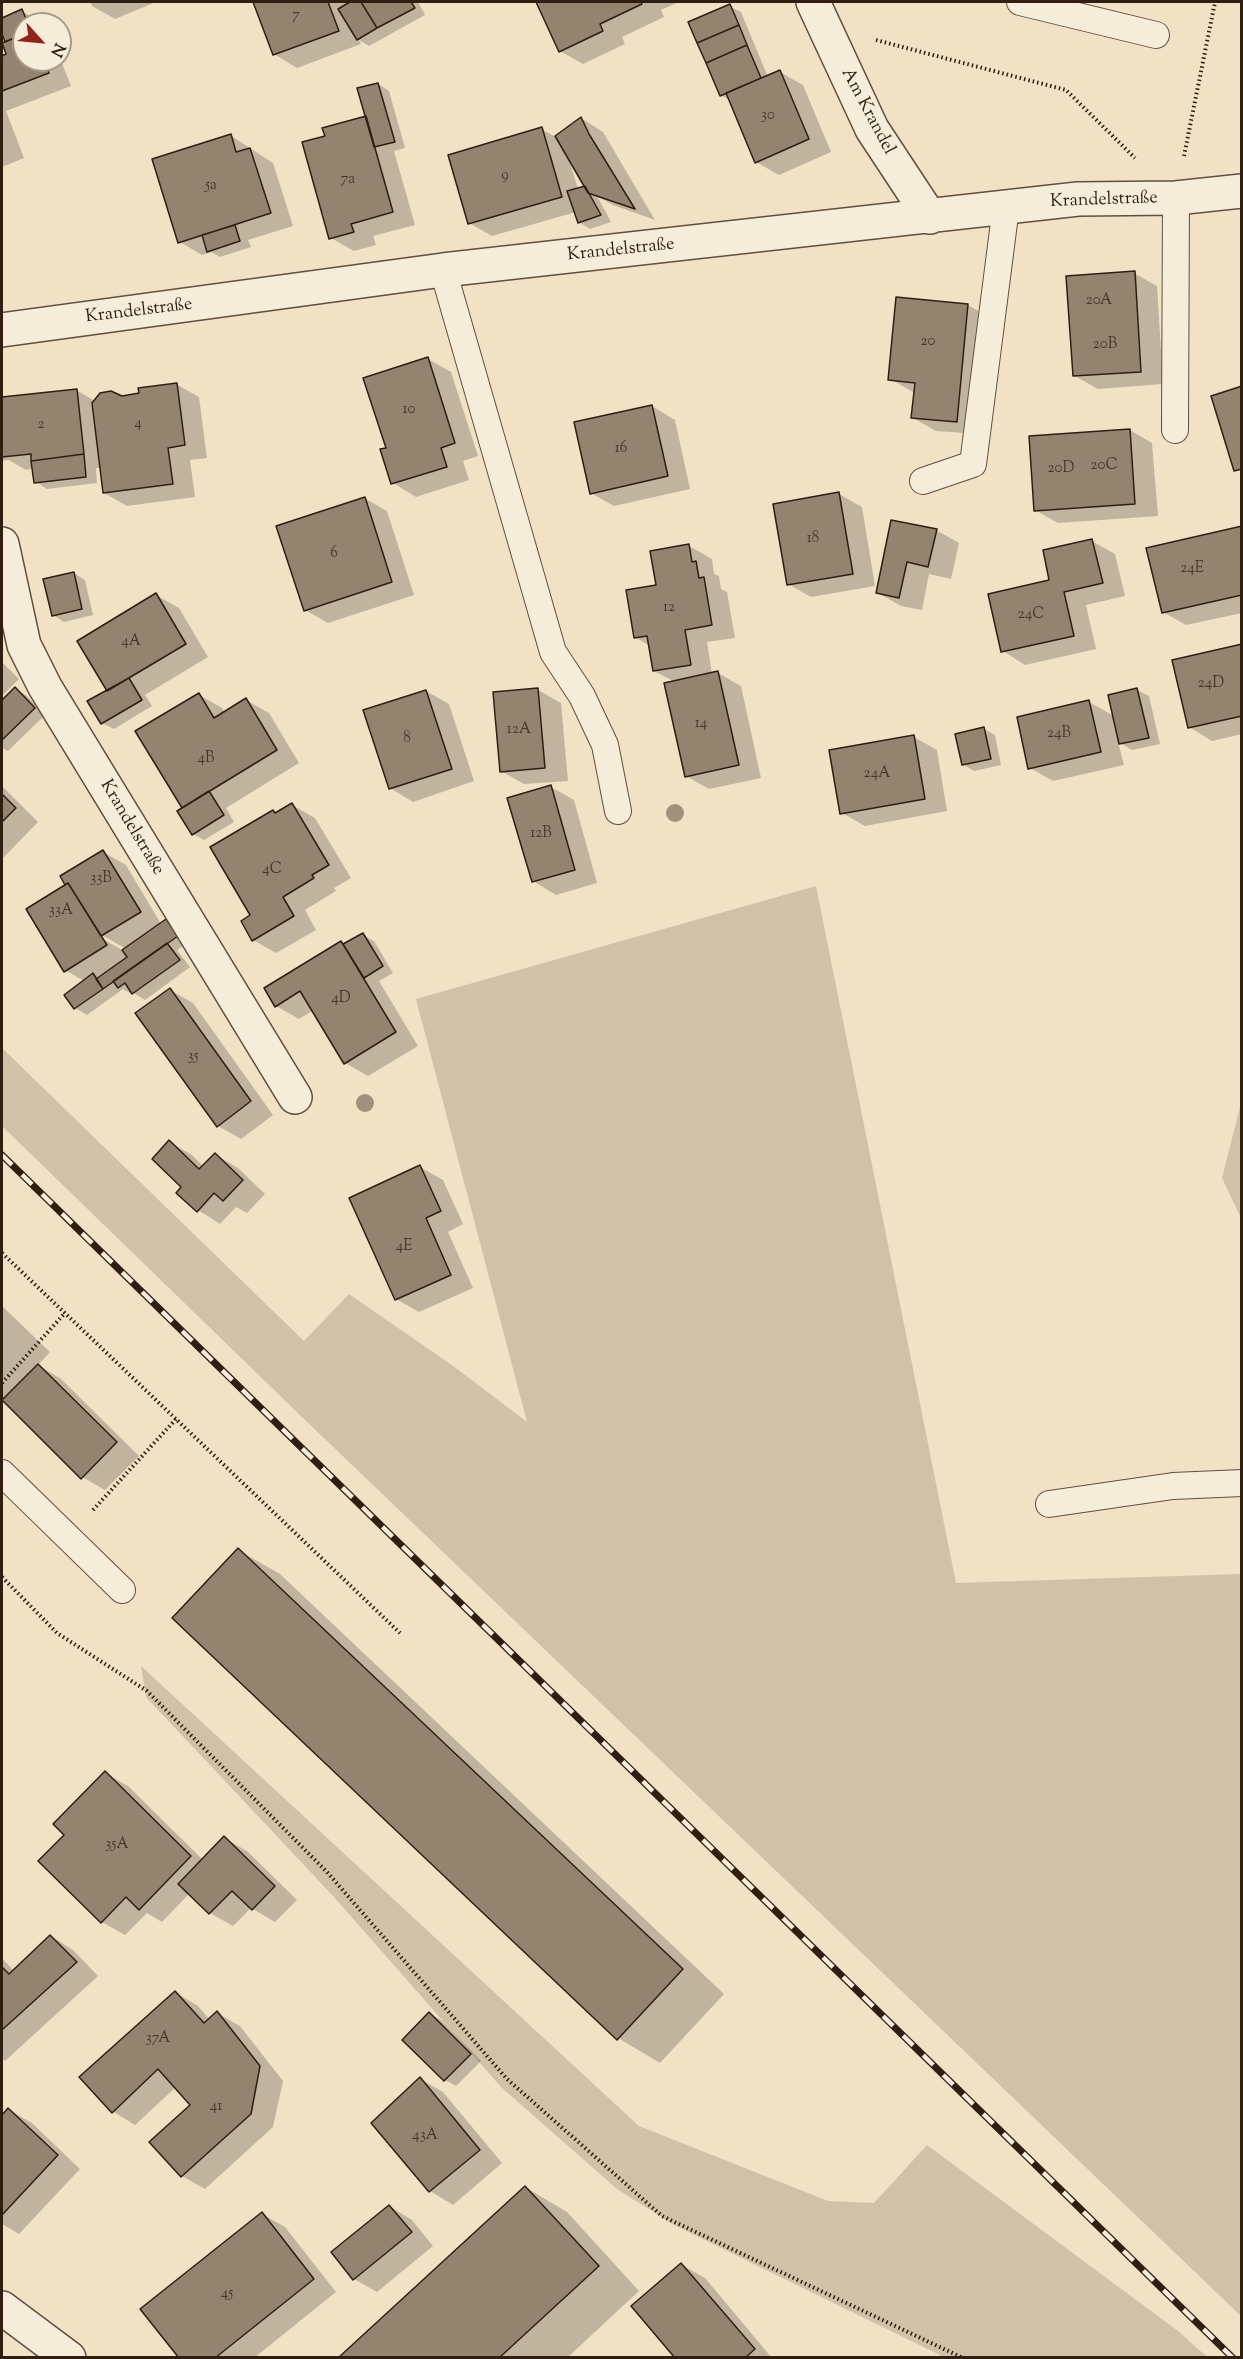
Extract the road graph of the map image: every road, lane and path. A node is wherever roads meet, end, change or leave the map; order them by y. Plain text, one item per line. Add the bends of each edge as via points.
1 (813, 2) edge
2 (1020, 2) edge
3 (1215, 2) edge
4 (1156, 35) dead end
5 (831, 40) junction
6 (1242, 191) edge
7 (1176, 198) junction
8 (1006, 207) junction
9 (930, 217) junction
10 (443, 270) junction
11 (2, 330) edge
12 (1175, 430) dead end
13 (923, 481) dead end
14 (2, 544) edge
15 (618, 811) dead end
16 (295, 1097) dead end
17 (2, 1253) edge
18 (64, 1313) junction
19 (2, 1383) edge
20 (176, 1419) junction
21 (2, 1473) edge
22 (1242, 1483) edge
23 (1049, 1504) dead end
24 (68, 1537) junction
25 (2, 1577) edge
26 (122, 1590) dead end
27 (400, 1633) dead end
28 (2, 2307) edge
29 (69, 2358) edge
30 (963, 2358) edge

1 - 5 street, Am Krandel
2 - 4 lane
3 - 7 path
5 - 7 path via 864,36 1066,90
5 - 9 street, Am Krandel via 872,129
6 - 7 street, Krandelstraße
7 - 8 street, Krandelstraße via 1078,199
7 - 12 lane
8 - 9 street, Krandelstraße
8 - 13 lane via 973,464
9 - 10 street, Krandelstraße
10 - 11 street, Krandelstraße
10 - 15 lane via 553,652 582,696 605,745
14 - 16 street, Krandelstraße via 24,645 45,687
17 - 18 path
18 - 19 path
18 - 20 path
20 - 24 path
20 - 27 path
21 - 24 lane
22 - 23 lane via 1173,1486
24 - 26 lane
25 - 30 path via 57,1632 147,1691 327,1872 507,2079 662,2216
28 - 29 street

